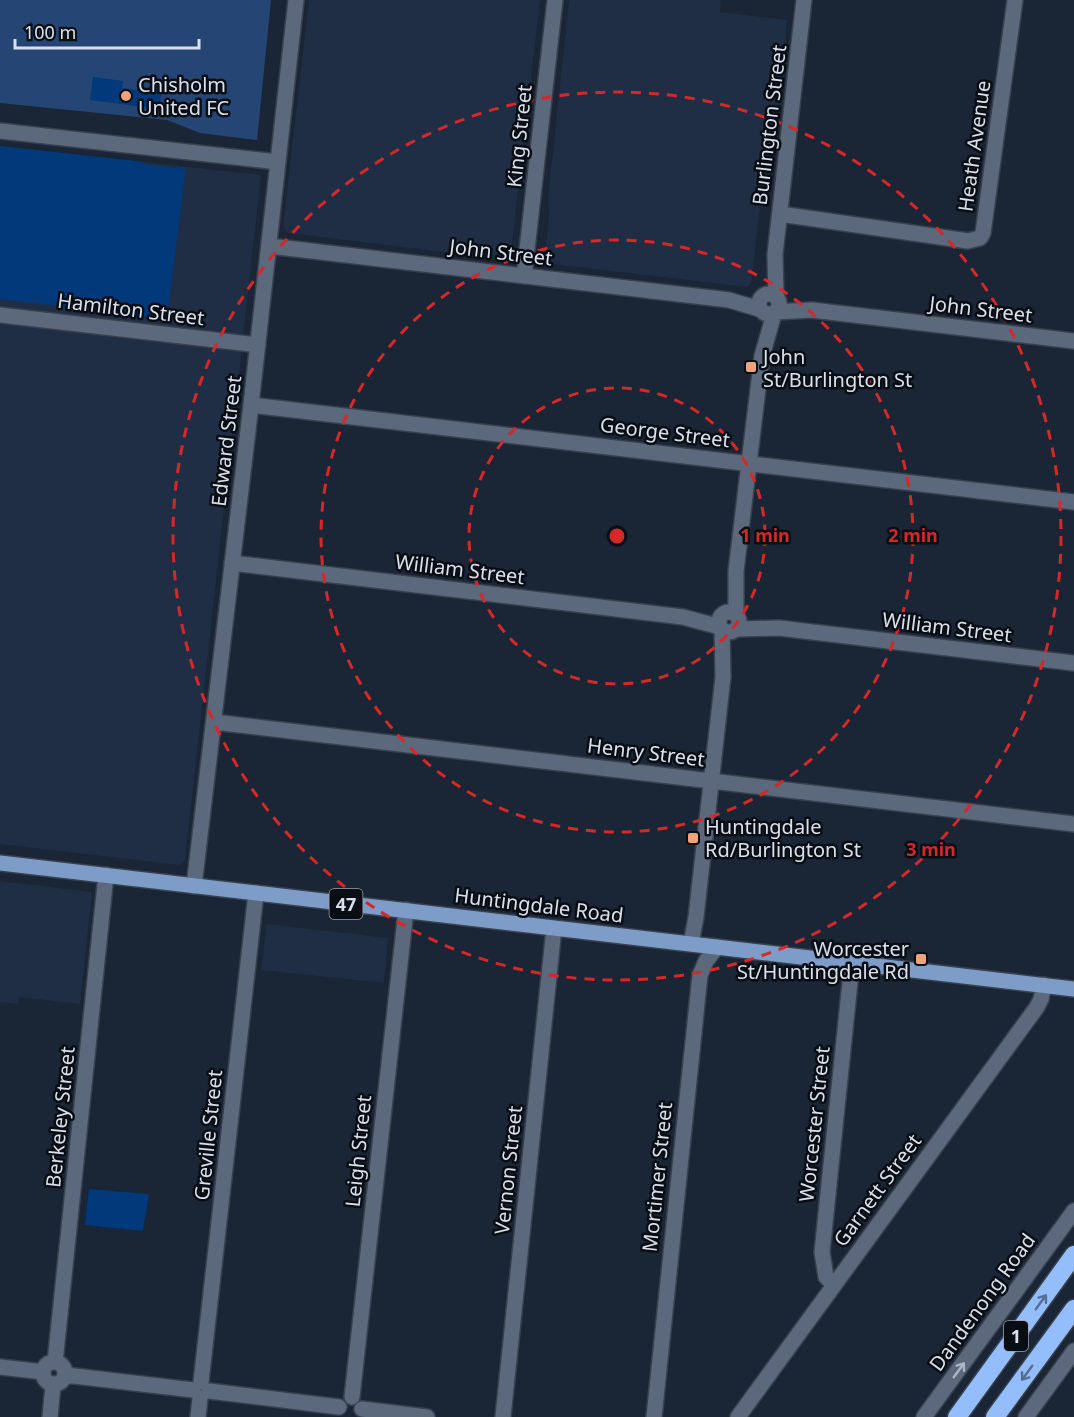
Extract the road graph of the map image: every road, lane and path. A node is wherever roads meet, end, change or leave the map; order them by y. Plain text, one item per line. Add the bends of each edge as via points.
1 (296, 0) edge
2 (555, 0) edge
3 (804, 0) edge
4 (1015, 0) edge
5 (0, 131) edge
6 (278, 162) junction
7 (780, 214) junction
8 (269, 246) junction
9 (524, 276) junction
10 (769, 304) junction
11 (0, 315) edge
12 (1074, 341) edge
13 (258, 345) junction
14 (251, 405) junction
15 (749, 463) junction
16 (1074, 502) edge
17 (232, 564) junction
18 (729, 622) junction
19 (1074, 663) edge
20 (214, 722) junction
21 (711, 781) junction
22 (1074, 824) edge
23 (0, 863) edge
24 (106, 875) junction
25 (194, 886) junction
26 (256, 893) junction
27 (406, 910) junction
28 (554, 928) junction
29 (691, 944) junction
30 (717, 947) junction
31 (852, 963) junction
32 (1044, 986) junction
33 (1074, 989) edge
34 (1074, 1211) edge
35 (1074, 1255) edge
36 (834, 1285) junction
37 (1074, 1309) edge
38 (1074, 1351) edge
39 (55, 1362) junction
40 (0, 1367) edge
41 (43, 1372) junction
42 (66, 1375) junction
43 (53, 1385) junction
44 (201, 1390) junction
45 (352, 1397) junction
46 (342, 1412) edge
47 (360, 1413) edge
48 (50, 1417) edge
49 (198, 1417) edge
50 (428, 1417) edge
51 (503, 1417) edge
52 (654, 1417) edge
53 (738, 1417) edge
54 (924, 1417) edge
55 (957, 1417) edge
56 (995, 1417) edge
57 (1026, 1417) edge

1 - 6 street, Edward Street
2 - 9 street, King Street
3 - 7 street, Burlington Street
4 - 7 street, Heath Avenue via 980,238 968,241
5 - 6 street
6 - 8 street, Edward Street
7 - 10 street, Burlington Street
8 - 9 street, John Street
8 - 13 street, Edward Street
9 - 10 street, John Street
10 - 12 street, John Street
10 - 15 street, Burlington Street
11 - 13 street, Hamilton Street
13 - 14 street, Edward Street
14 - 15 street, George Street
14 - 17 street, Edward Street
15 - 16 street, George Street
15 - 18 street, Burlington Street
17 - 18 street, William Street
17 - 20 street, Edward Street
18 - 19 street, William Street
18 - 21 street, Burlington Street
20 - 21 street, Henry Street
20 - 25 street, Edward Street
21 - 22 street, Henry Street
21 - 29 street, Burlington Street
23 - 24 main road, Huntingdale Road / 47
24 - 25 main road, Huntingdale Road / 47
24 - 39 street, Berkeley Street
25 - 26 main road, Huntingdale Road / 47
26 - 27 main road, Huntingdale Road / 47
26 - 44 street, Greville Street
27 - 28 main road, Huntingdale Road / 47
27 - 45 street, Leigh Street
28 - 29 main road, Huntingdale Road / 47
28 - 51 street, Vernon Street
29 - 30 main road, Huntingdale Road / 47
30 - 31 main road, Huntingdale Road / 47
30 - 52 street, Mortimer Street via 700,975
31 - 32 main road, Huntingdale Road / 47
31 - 36 street, Worcester Street via 822,1252 826,1277
32 - 33 main road, Huntingdale Road / 47
32 - 36 street, Garnett Street via 1037,1007
54 -> 34 street, Dandenong Road
55 -> 35 highway, 1
36 - 53 street, Garnett Street
37 -> 56 highway, 1
38 - 57 street
39 - 41 street via 46,1365
39 - 42 street via 63,1366
40 - 41 street
41 - 43 street via 45,1380
42 - 43 street
42 - 44 street
43 - 48 street
44 - 46 street
44 - 49 street, Greville Street
45 - 46 street via 346,1398
45 - 47 street via 360,1401
47 - 50 street

